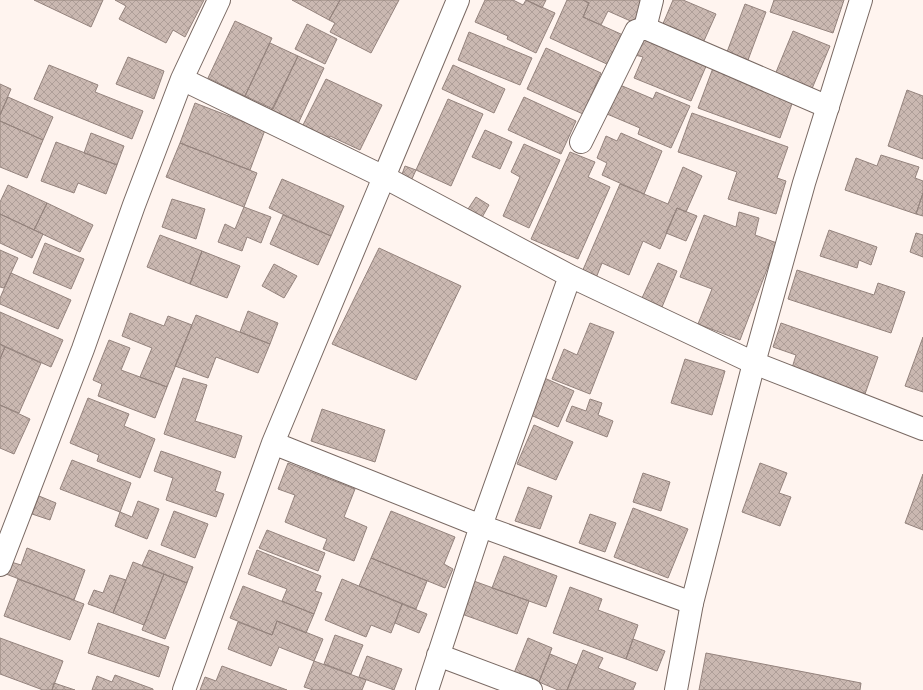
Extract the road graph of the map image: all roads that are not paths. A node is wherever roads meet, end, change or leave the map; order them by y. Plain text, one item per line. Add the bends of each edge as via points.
1 (219, 0) edge
2 (458, 0) edge
3 (652, 0) edge
4 (861, 0) edge
5 (645, 28) junction
6 (182, 79) junction
7 (828, 107) junction
8 (581, 142) dead end
9 (384, 177) junction
10 (570, 276) junction
11 (754, 363) junction
12 (923, 430) edge
13 (273, 443) junction
14 (481, 526) junction
15 (0, 565) edge
16 (692, 603) junction
17 (438, 655) junction
18 (184, 690) edge
19 (427, 690) edge
20 (531, 690) edge
21 (676, 690) edge

1 - 6 main road
2 - 9 main road
3 - 5 main road
4 - 7 main road
5 - 7 main road
5 - 8 main road via 636,31
6 - 9 main road
6 - 15 main road
7 - 11 main road
9 - 10 main road
9 - 13 main road
10 - 11 main road
10 - 14 main road
11 - 12 main road
11 - 16 main road
13 - 14 main road
13 - 18 main road
14 - 16 main road
14 - 17 main road
16 - 21 main road
17 - 19 main road
17 - 20 main road

